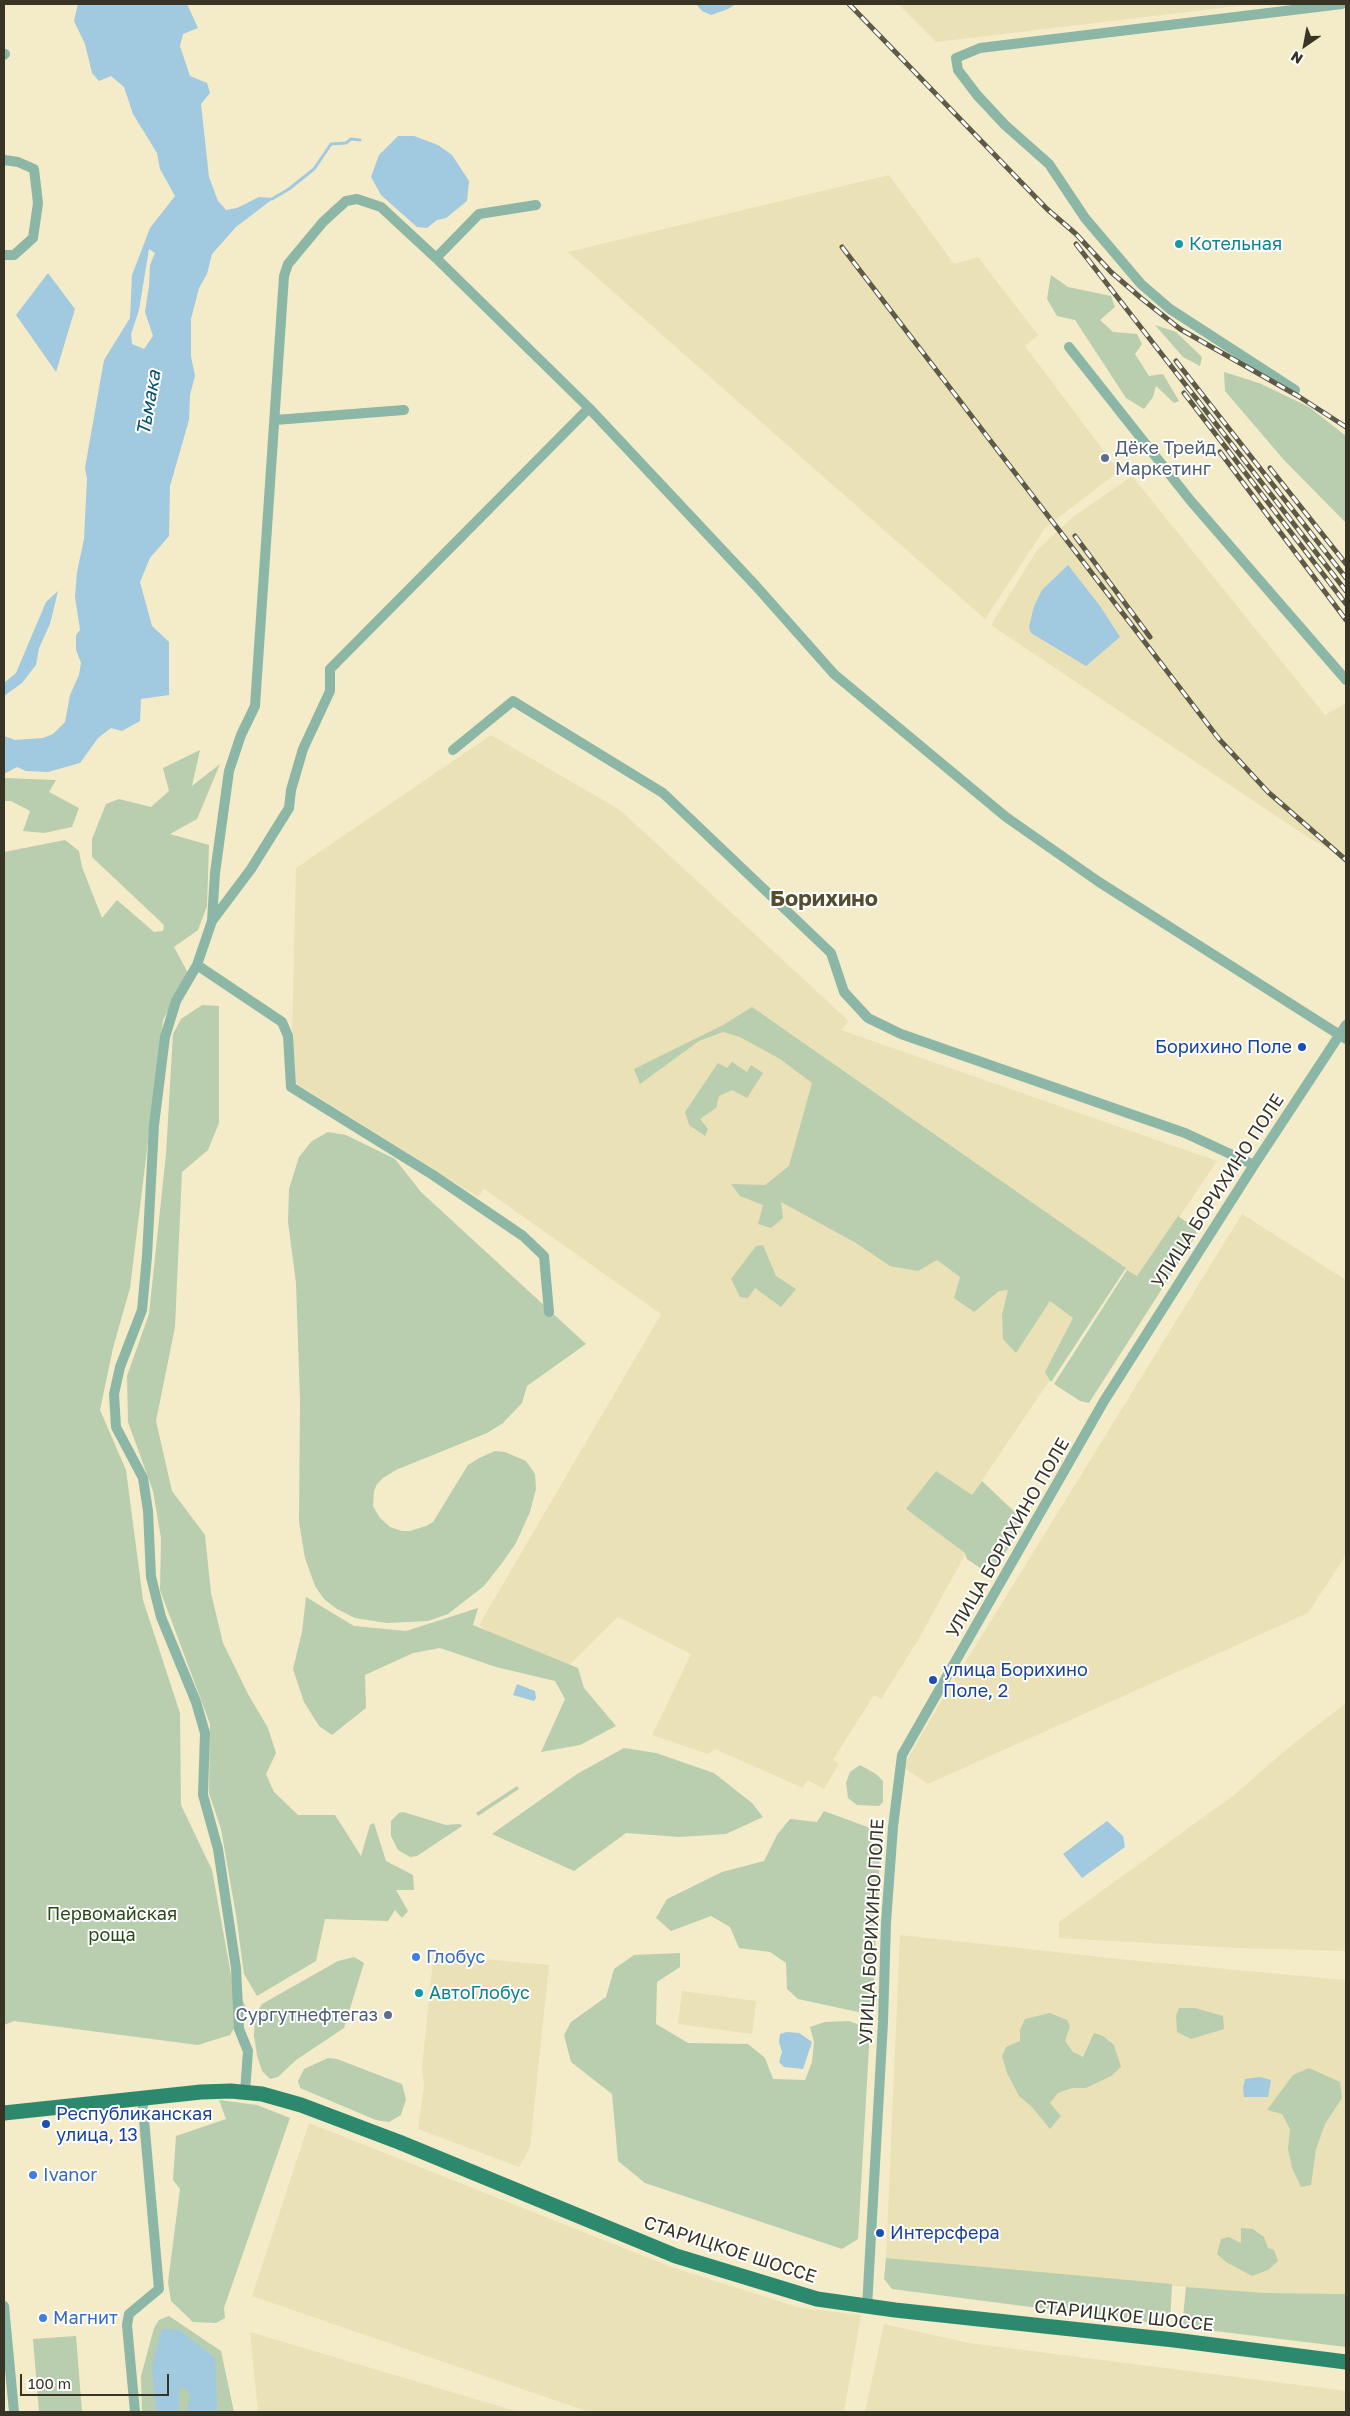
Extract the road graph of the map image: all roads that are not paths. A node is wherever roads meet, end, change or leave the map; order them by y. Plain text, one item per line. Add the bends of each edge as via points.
1 (1342, 4) edge
2 (4, 160) edge
3 (536, 205) dead end
4 (4, 255) edge
5 (436, 258) junction
6 (1069, 347) dead end
7 (1295, 390) dead end
8 (588, 408) junction
9 (404, 410) dead end
10 (275, 420) junction
11 (1346, 680) edge
12 (453, 750) dead end
13 (212, 920) junction
14 (198, 965) junction
15 (1346, 1025) edge
16 (1343, 1037) edge
17 (1254, 1165) junction
18 (550, 1312) dead end
19 (245, 2092) junction
20 (142, 2097) junction
21 (4, 2113) edge
22 (4, 2306) edge
23 (867, 2307) junction
24 (1346, 2362) edge
25 (14, 2412) edge
26 (135, 2412) edge

1 - 7 street via 980,48 956,58 958,70 977,95 1049,164 1085,218 1141,284 1170,309
2 - 4 street via 34,169 38,203 33,238 14,255
3 - 5 street via 479,214
5 - 8 street
5 - 10 street via 370,201 357,198 346,201 322,222 288,264 284,276
6 - 11 street via 1148,448
8 - 13 street via 330,669 330,691 303,749 288,808 251,869
8 - 16 street via 834,674 1006,817 1099,882
9 - 10 street
10 - 13 street via 255,706 229,771
12 - 17 street via 513,701 663,793 831,953 844,992 868,1018 901,1034 1185,1133
13 - 14 street
14 - 18 street via 282,1022 288,1036 291,1087 433,1175 523,1236 544,1256
14 - 19 street via 176,1001 166,1036 154,1125 142,1310 120,1367 114,1394 116,1427 143,1478 151,1577 161,1618 196,1702 205,1733 203,1795 218,1849 236,1968 239,2029 248,2050
15 - 16 street, УЛИЦА БОРИХИНО ПОЛЕ
16 - 17 street, УЛИЦА БОРИХИНО ПОЛЕ
17 - 23 street, УЛИЦА БОРИХИНО ПОЛЕ via 1104,1401 902,1755 886,1922
19 - 20 main road, СТАРИЦКОЕ ШОССЕ
19 - 23 main road, СТАРИЦКОЕ ШОССЕ via 274,2097 399,2142 676,2256 818,2299
20 - 21 main road, СТАРИЦКОЕ ШОССЕ
20 - 26 street via 159,2289 129,2314 127,2325
22 - 25 street
23 - 24 main road, СТАРИЦКОЕ ШОССЕ

